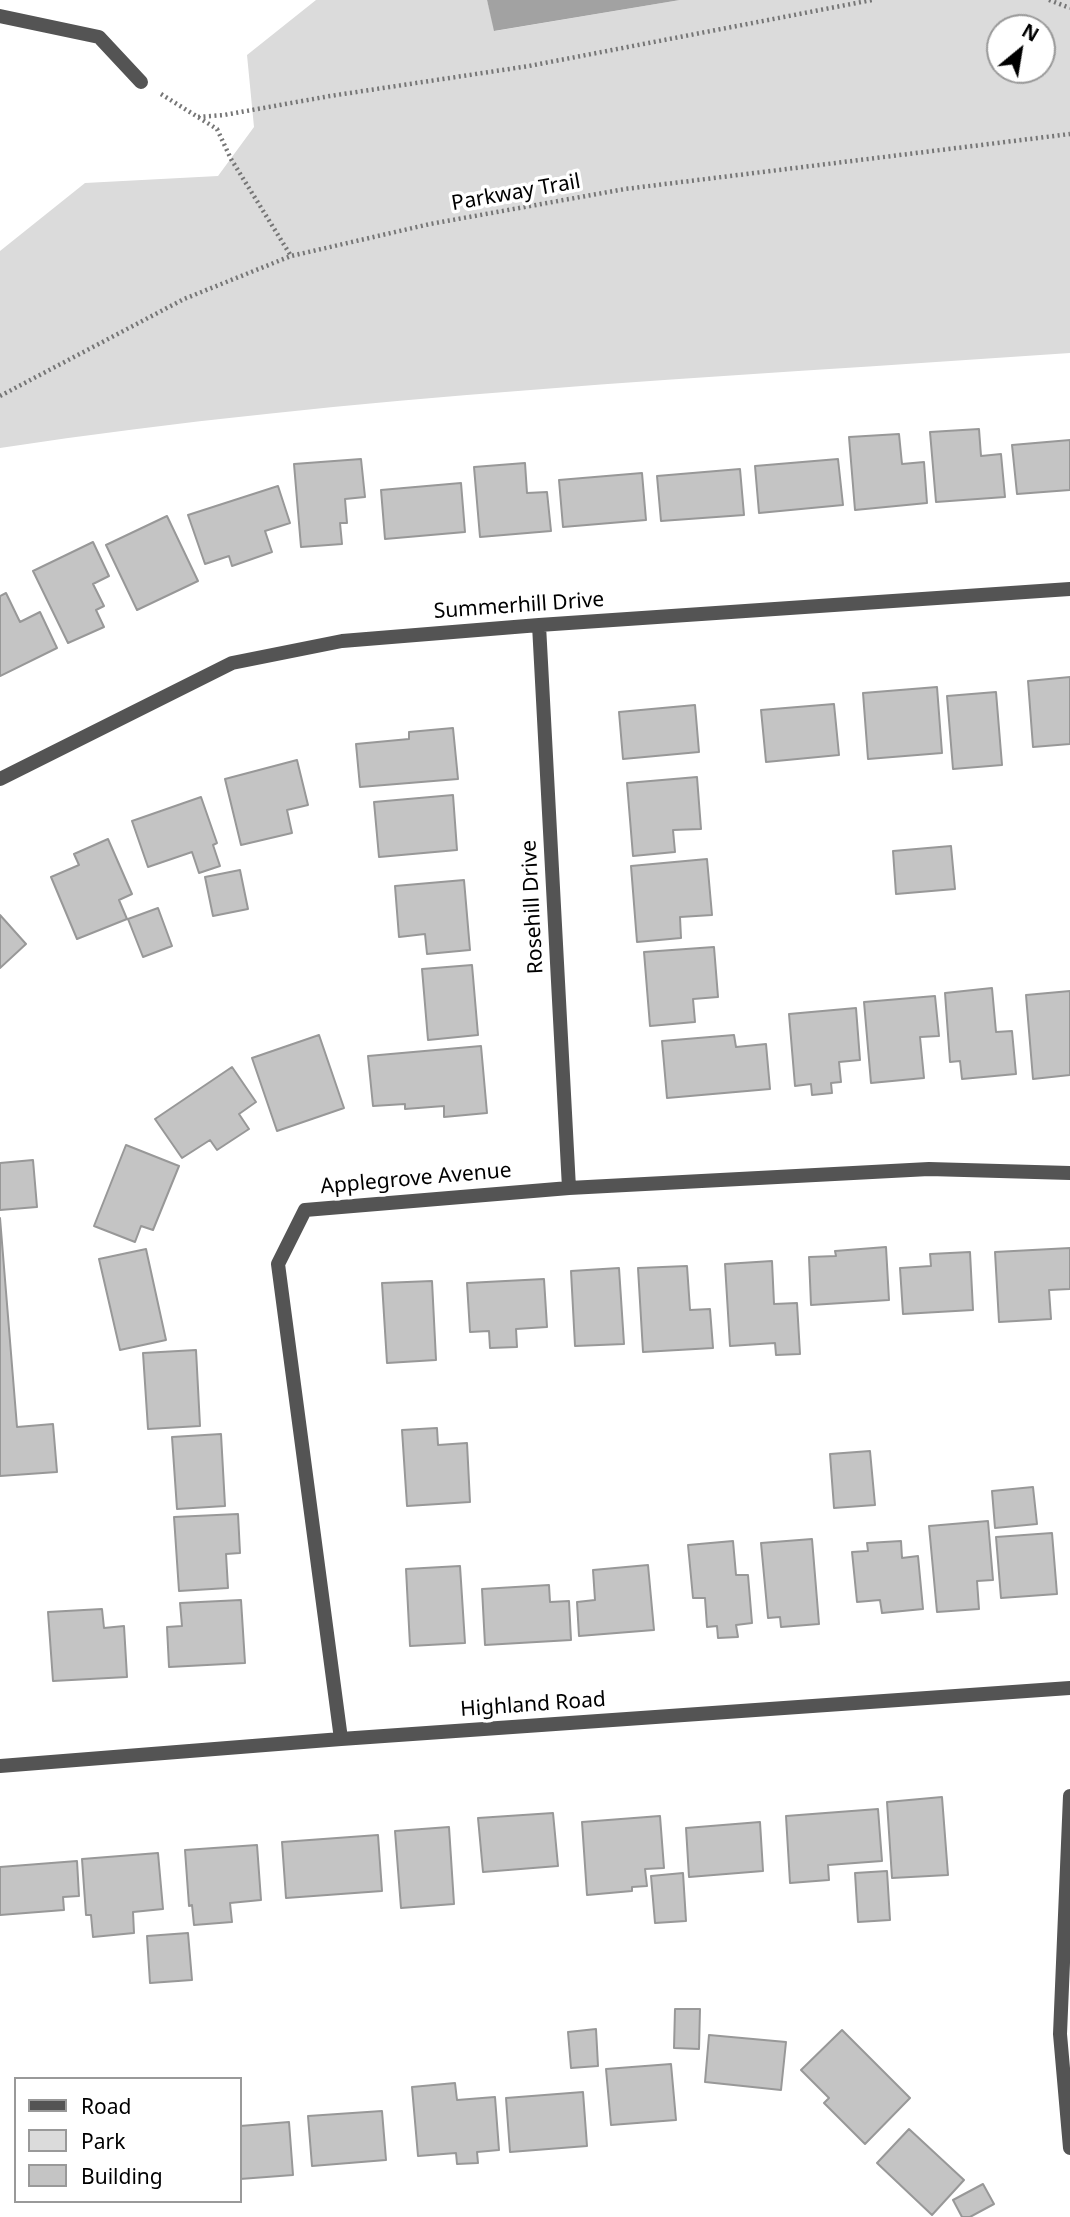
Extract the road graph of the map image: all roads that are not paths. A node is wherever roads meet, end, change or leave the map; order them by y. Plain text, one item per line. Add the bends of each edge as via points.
1 (0, 16) edge
2 (141, 82) road end
3 (1070, 589) edge
4 (539, 625) junction
5 (0, 779) edge
6 (1070, 1173) edge
7 (569, 1188) junction
8 (1070, 1688) edge
9 (341, 1739) junction
10 (0, 1766) edge
11 (1070, 1796) edge
12 (1070, 2148) edge

1 - 2 street via 99,37
3 - 4 street, Summerhill Drive
4 - 5 street, Summerhill Drive via 342,641 232,663
4 - 7 street, Rosehill Drive
6 - 7 street, Applegrove Avenue via 929,1169
7 - 9 street, Applegrove Avenue via 305,1210 278,1264
8 - 9 street, Highland Road
9 - 10 street, Highland Road
11 - 12 street via 1060,2034

